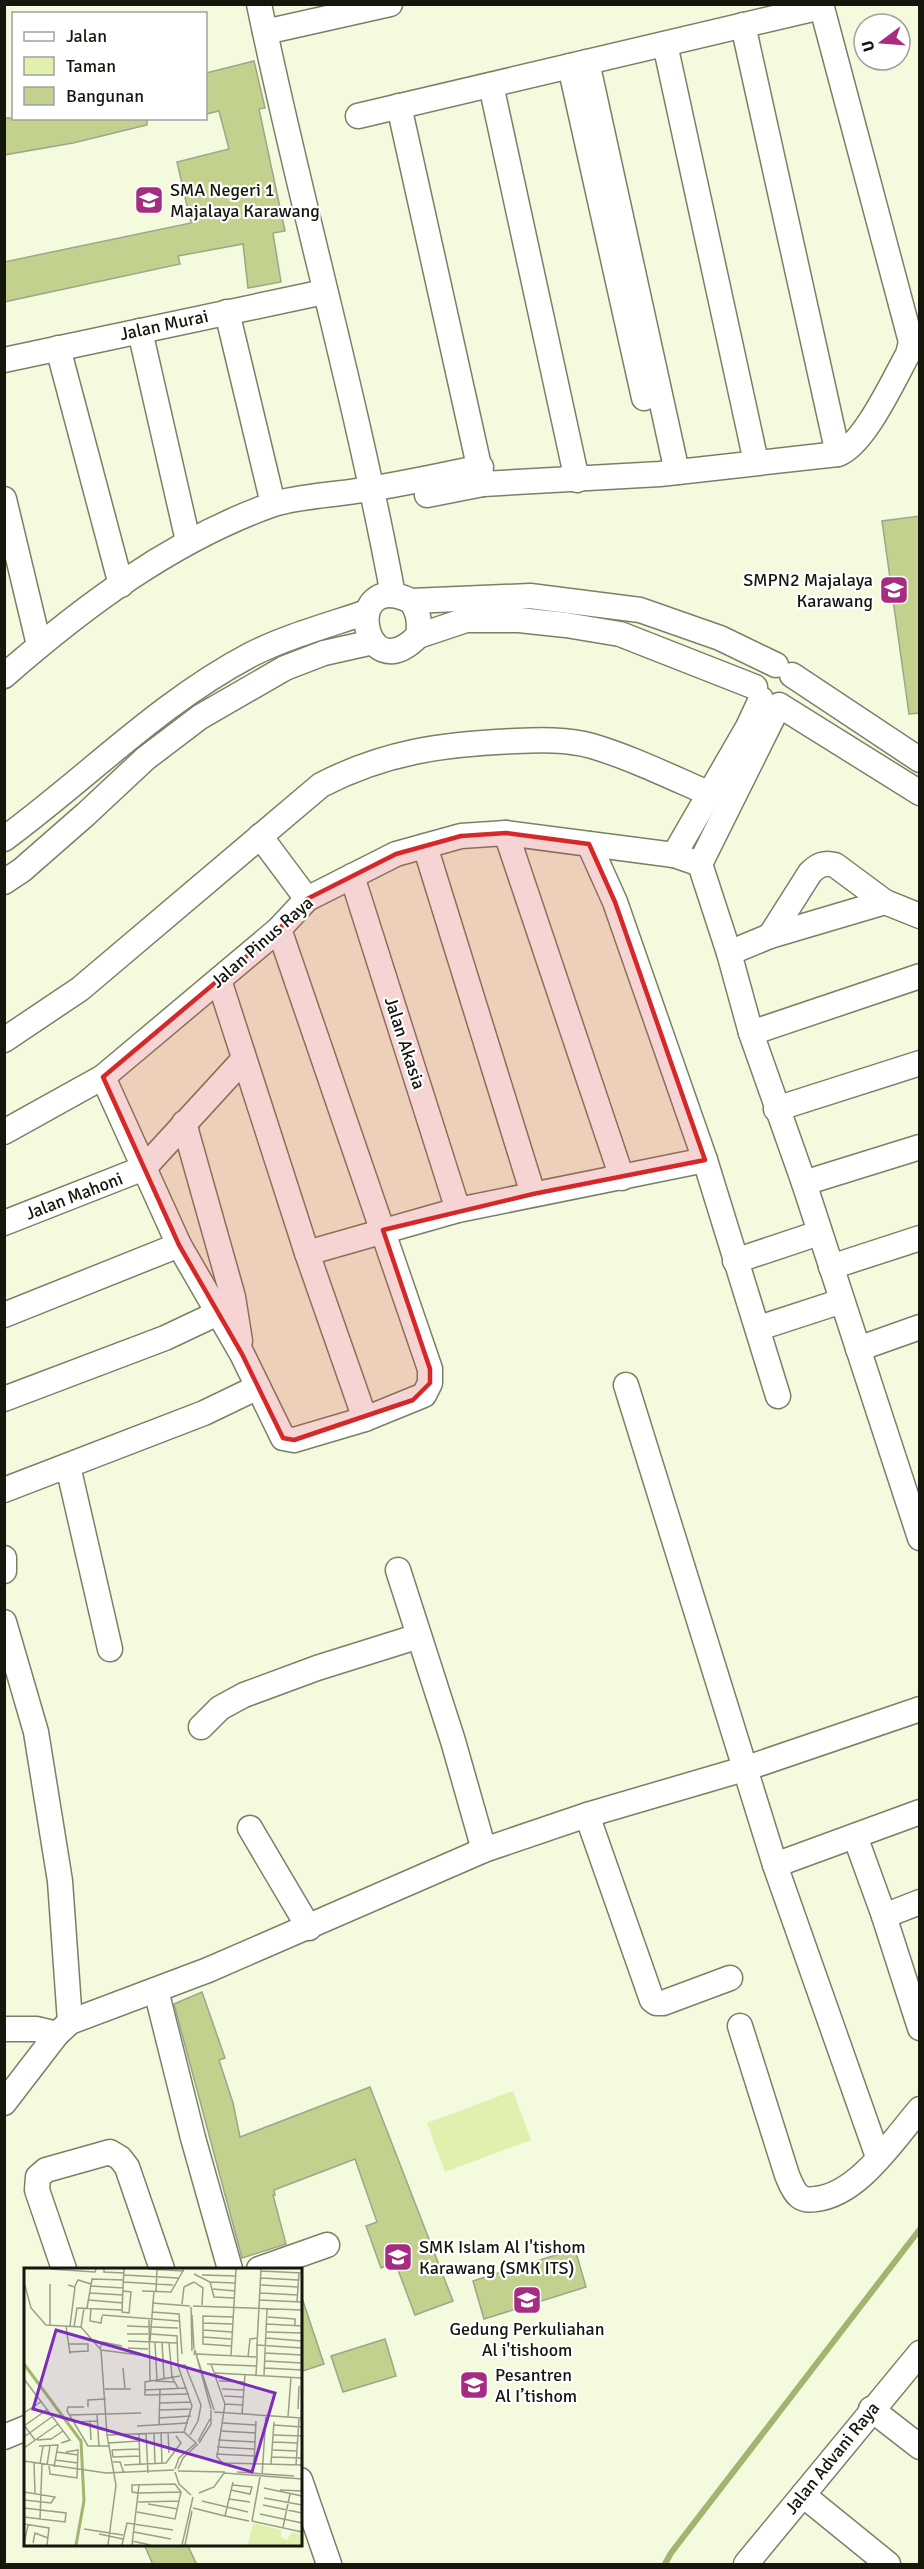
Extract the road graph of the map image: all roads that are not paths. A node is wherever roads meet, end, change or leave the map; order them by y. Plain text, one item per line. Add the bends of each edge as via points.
1 (259, 4) edge
2 (390, 4) edge
3 (821, 6) edge
4 (743, 25) junction
5 (265, 32) junction
6 (665, 44) junction
7 (579, 64) junction
8 (491, 85) junction
9 (399, 106) junction
10 (358, 116) dead end
11 (324, 292) junction
12 (227, 312) junction
13 (140, 331) junction
14 (57, 348) junction
15 (4, 360) edge
16 (838, 454) junction
17 (756, 462) junction
18 (668, 473) junction
19 (482, 476) junction
20 (577, 480) junction
21 (375, 497) junction
22 (4, 499) edge
23 (273, 504) junction
24 (188, 541) junction
25 (120, 585) junction
26 (388, 601) junction
27 (418, 636) junction
28 (373, 642) junction
29 (39, 645) junction
30 (784, 670) junction
31 (4, 676) edge
32 (765, 697) junction
33 (185, 698) junction
34 (200, 717) junction
35 (920, 760) edge
36 (920, 793) edge
37 (710, 794) junction
38 (506, 833) junction
39 (260, 836) junction
40 (4, 839) edge
41 (589, 844) junction
42 (425, 846) junction
43 (674, 855) junction
44 (700, 864) junction
45 (352, 876) junction
46 (4, 882) edge
47 (307, 899) junction
48 (885, 902) junction
49 (920, 916) edge
50 (279, 929) junction
51 (770, 936) junction
52 (729, 953) junction
53 (920, 975) edge
54 (219, 980) junction
55 (751, 1034) junction
56 (4, 1040) edge
57 (244, 1059) junction
58 (920, 1063) edge
59 (103, 1077) junction
60 (776, 1109) junction
61 (184, 1123) junction
62 (4, 1132) edge
63 (920, 1147) edge
64 (705, 1160) junction
65 (144, 1168) junction
66 (622, 1178) junction
67 (804, 1183) junction
68 (532, 1194) junction
69 (458, 1210) junction
70 (4, 1223) edge
71 (383, 1230) junction
72 (819, 1233) junction
73 (920, 1238) edge
74 (179, 1245) junction
75 (307, 1253) junction
76 (735, 1261) junction
77 (831, 1267) junction
78 (842, 1301) junction
79 (218, 1313) junction
80 (4, 1315) edge
81 (920, 1327) edge
82 (759, 1328) junction
83 (858, 1349) junction
84 (242, 1354) junction
85 (626, 1385) dead end
86 (258, 1387) junction
87 (778, 1396) dead end
88 (4, 1399) edge
89 (365, 1419) junction
90 (68, 1466) junction
91 (4, 1490) edge
92 (920, 1538) edge
93 (4, 1558) edge
94 (398, 1570) dead end
95 (4, 1571) edge
96 (4, 1622) edge
97 (419, 1636) junction
98 (110, 1649) dead end
99 (920, 1709) edge
100 (201, 1727) dead end
101 (744, 1768) junction
102 (920, 1812) edge
103 (587, 1815) junction
104 (250, 1828) dead end
105 (855, 1836) junction
106 (484, 1850) junction
107 (775, 1865) junction
108 (920, 1902) edge
109 (884, 1917) junction
110 (309, 1928) junction
111 (730, 1978) dead end
112 (156, 1990) junction
113 (740, 2026) dead end
114 (63, 2028) junction
115 (920, 2028) edge
116 (4, 2030) edge
117 (4, 2103) edge
118 (920, 2109) edge
119 (878, 2157) junction
120 (327, 2245) dead end
121 (64, 2268) edge
122 (162, 2268) edge
123 (230, 2268) edge
124 (262, 2268) edge
125 (920, 2353) edge
126 (871, 2409) junction
127 (24, 2428) edge
128 (4, 2437) edge
129 (920, 2447) edge
130 (302, 2486) edge
131 (802, 2495) junction
132 (329, 2565) edge
133 (746, 2565) edge
134 (888, 2565) edge

1 - 5 street
2 - 5 street
3 - 4 street
3 - 16 street via 910,342 908,354 865,429 853,445
4 - 6 street
4 - 16 street
5 - 11 street
6 - 7 street
6 - 17 street
7 - 8 street
7 - 18 street
8 - 9 street
8 - 20 street
9 - 10 street
9 - 19 street
11 - 12 street, Jalan Murai
11 - 21 street
12 - 13 street, Jalan Murai
12 - 23 street
13 - 14 street, Jalan Murai
13 - 24 street
14 - 15 street, Jalan Murai
14 - 25 street
16 - 17 street
17 - 18 street
18 - 20 street
19 - 20 street
19 - 21 street
21 - 23 street
21 - 26 street via 370,533
22 - 29 street
23 - 24 street
24 - 25 street
25 - 29 street
26 - 27 street via 418,612
26 - 28 street via 365,622
26 - 30 street via 530,596 640,610 720,638
26 - 33 street via 259,651
27 - 28 street via 402,649 381,648
27 - 32 street via 466,620 519,620 620,634
28 - 34 street via 324,653 285,668
29 - 31 street
30 - 32 street via 769,666 758,674
30 - 32 street via 795,681 790,699
30 - 35 street
32 - 36 street
32 - 37 street
32 - 44 street
33 - 34 street
33 - 40 street via 144,726
34 - 46 street via 146,758
37 - 39 street via 590,745 542,740 483,743 420,749 354,768 321,785
37 - 43 street
38 - 41 street, Jalan Pinus Raya
38 - 42 street, Jalan Pinus Raya via 461,836
38 - 66 street
39 - 47 street
39 - 56 street via 80,989
41 - 43 street, Jalan Pinus Raya
41 - 64 street via 615,902
42 - 45 street, Jalan Pinus Raya via 396,854
42 - 68 street
43 - 44 street, Jalan Pinus Raya
44 - 52 street
45 - 47 street, Jalan Pinus Raya
45 - 69 street, Jalan Akasia
47 - 50 street, Jalan Pinus Raya
48 - 49 street
48 - 51 street
48 - 51 street via 835,866 822,864 810,873
50 - 54 street, Jalan Pinus Raya
50 - 71 street
51 - 52 street
52 - 55 street
53 - 55 street
54 - 57 street
54 - 59 street, Jalan Pinus Raya
55 - 60 street
57 - 61 street
57 - 75 street
58 - 60 street
59 - 62 street, Jalan Pinus Raya
59 - 65 street
60 - 67 street
61 - 65 street
61 - 84 street via 233,1298
63 - 67 street
64 - 66 street
64 - 76 street
65 - 70 street, Jalan Mahoni
65 - 74 street
66 - 68 street
67 - 72 street
68 - 69 street
69 - 71 street
71 - 75 street
71 - 89 street via 430,1369 430,1383 424,1395
72 - 76 street
72 - 77 street
73 - 77 street
74 - 79 street
74 - 80 street
75 - 89 street
76 - 82 street
77 - 78 street
78 - 82 street
78 - 83 street
79 - 84 street
79 - 88 street via 165,1338
81 - 83 street
82 - 87 street
83 - 92 street
84 - 86 street
85 - 101 street
86 - 89 street via 283,1438 294,1440
86 - 90 street via 204,1413
90 - 91 street
90 - 98 street
93 - 95 street
94 - 97 street
96 - 114 street via 36,1732 60,1881
97 - 100 street via 244,1695 220,1708
97 - 106 street
99 - 101 street
101 - 103 street
101 - 107 street
102 - 105 street
103 - 106 street
103 - 111 street via 652,2000 663,2003
104 - 110 street
105 - 107 street
105 - 109 street
106 - 110 street
107 - 119 street
108 - 109 street
109 - 115 street
110 - 112 street
112 - 114 street
112 - 123 street
113 - 119 street via 788,2175 800,2197 806,2200 836,2194 852,2184
114 - 116 street
114 - 117 street
118 - 119 street
120 - 124 street
121 - 122 street via 37,2190 38,2177 46,2170 110,2152 127,2167
125 - 126 street, Jalan Advani Raya
126 - 129 street
126 - 131 street, Jalan Advani Raya
127 - 128 street
130 - 132 street
131 - 133 street, Jalan Advani Raya
131 - 134 street

